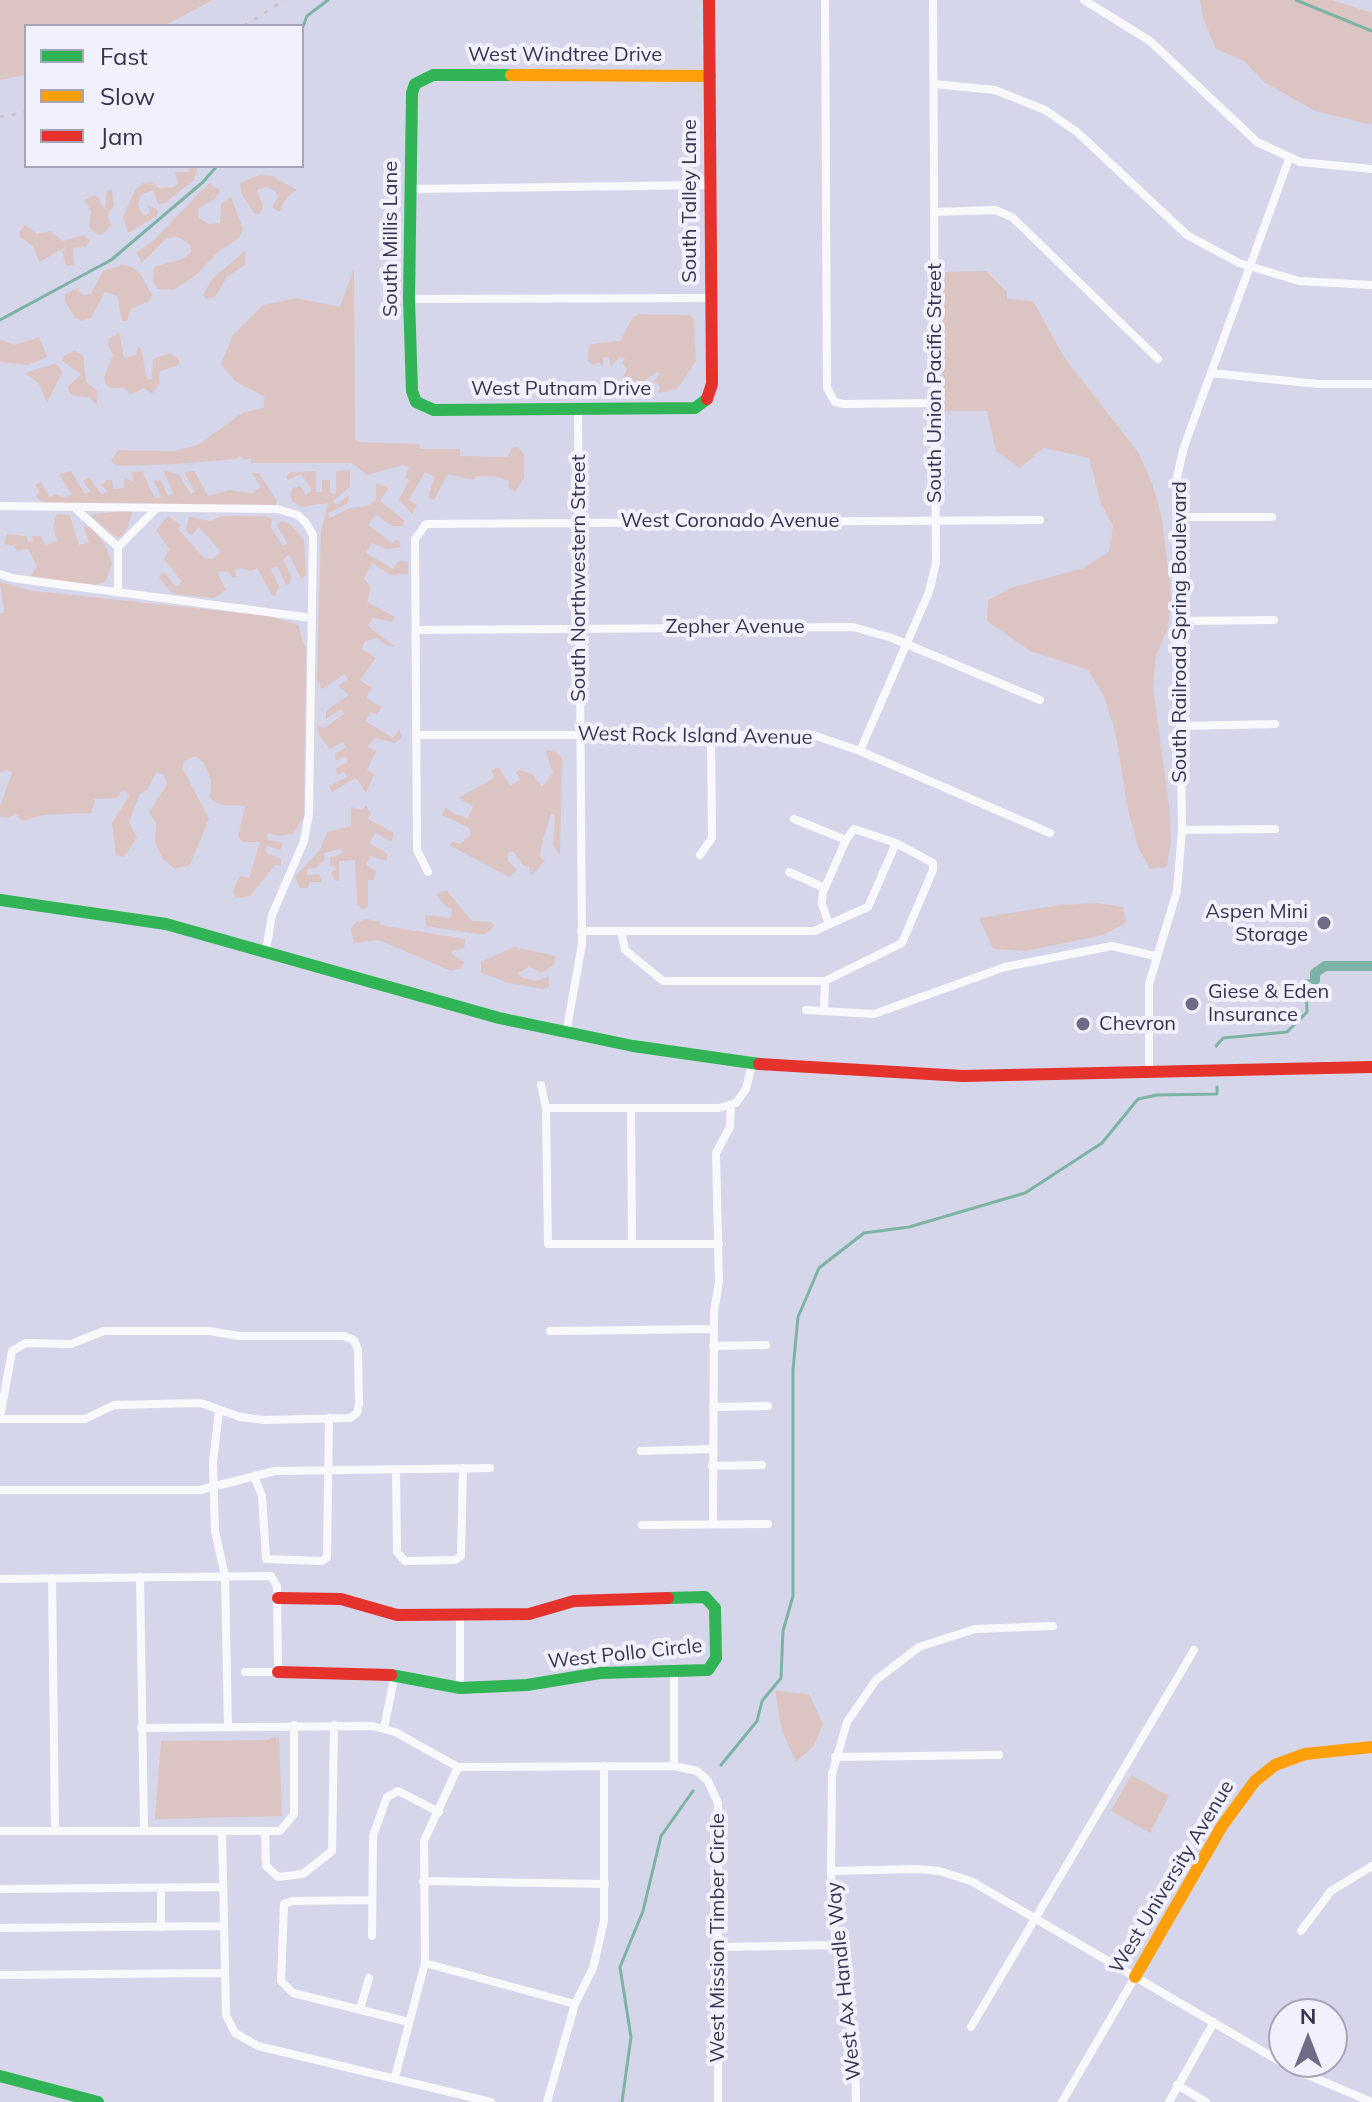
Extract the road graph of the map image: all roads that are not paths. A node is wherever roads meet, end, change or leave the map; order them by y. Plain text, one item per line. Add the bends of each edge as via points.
1 (709, 0) edge
2 (825, 0) edge
3 (933, 0) edge
4 (1084, 0) edge
5 (710, 76) junction
6 (420, 79) joint
7 (934, 84) junction
8 (1289, 159) junction
9 (1372, 169) edge
10 (709, 185) junction
11 (411, 189) junction
12 (934, 212) junction
13 (1250, 268) junction
14 (1372, 285) edge
15 (711, 298) junction
16 (409, 299) junction
17 (1158, 359) dead end
18 (1211, 373) junction
19 (1372, 384) edge
20 (707, 401) joint
21 (416, 402) joint
22 (935, 403) junction
23 (578, 409) junction
24 (0, 506) edge
25 (158, 508) junction
26 (76, 510) junction
27 (1178, 517) junction
28 (1272, 517) dead end
29 (936, 520) junction
30 (1040, 520) dead end
31 (579, 522) junction
32 (118, 547) junction
33 (0, 574) edge
34 (118, 592) junction
35 (312, 618) junction
36 (1274, 620) dead end
37 (1178, 621) junction
38 (580, 627) junction
39 (416, 630) junction
40 (907, 645) junction
41 (1040, 700) dead end
42 (1275, 724) dead end
43 (1180, 726) junction
44 (711, 734) junction
45 (418, 735) junction
46 (579, 735) junction
47 (860, 751) junction
48 (794, 819) dead end
49 (1275, 829) dead end
50 (1182, 830) junction
51 (1050, 833) dead end
52 (846, 840) junction
53 (896, 843) junction
54 (700, 855) dead end
55 (428, 872) dead end
56 (789, 872) dead end
57 (825, 888) junction
58 (0, 900) edge
59 (829, 924) junction
60 (581, 931) junction
61 (621, 931) junction
62 (266, 950) junction
63 (1155, 956) junction
64 (825, 981) junction
65 (806, 1010) dead end
66 (824, 1011) junction
67 (566, 1034) junction
68 (752, 1064) junction
69 (1372, 1067) edge
70 (1149, 1072) junction
71 (541, 1085) dead end
72 (731, 1105) junction
73 (546, 1108) junction
74 (631, 1108) junction
75 (632, 1244) junction
76 (719, 1244) junction
77 (713, 1329) junction
78 (550, 1331) dead end
79 (766, 1345) dead end
80 (713, 1346) junction
81 (768, 1406) dead end
82 (713, 1407) junction
83 (219, 1411) junction
84 (0, 1418) edge
85 (329, 1418) junction
86 (712, 1449) junction
87 (641, 1451) dead end
88 (762, 1465) dead end
89 (712, 1466) junction
90 (463, 1468) junction
91 (490, 1468) dead end
92 (396, 1469) junction
93 (329, 1470) junction
94 (254, 1476) junction
95 (214, 1489) junction
96 (0, 1490) edge
97 (713, 1524) junction
98 (768, 1524) dead end
99 (642, 1525) dead end
100 (225, 1576) junction
101 (140, 1577) junction
102 (52, 1578) junction
103 (0, 1579) edge
104 (278, 1598) junction
105 (460, 1615) junction
106 (1053, 1626) dead end
107 (1194, 1650) dead end
108 (674, 1671) junction
109 (245, 1672) dead end
110 (278, 1672) junction
111 (395, 1674) junction
112 (460, 1688) junction
113 (294, 1725) junction
114 (334, 1725) junction
115 (228, 1726) junction
116 (141, 1728) junction
117 (384, 1728) junction
118 (1372, 1747) edge
119 (999, 1755) dead end
120 (835, 1757) junction
121 (604, 1766) junction
122 (674, 1766) junction
123 (458, 1767) junction
124 (439, 1812) junction
125 (0, 1831) edge
126 (55, 1831) junction
127 (144, 1831) junction
128 (222, 1831) junction
129 (265, 1831) junction
130 (1372, 1866) edge
131 (831, 1871) junction
132 (423, 1881) junction
133 (605, 1884) junction
134 (223, 1887) junction
135 (161, 1888) junction
136 (0, 1889) edge
137 (372, 1900) junction
138 (1036, 1920) junction
139 (224, 1926) junction
140 (161, 1927) junction
141 (0, 1928) edge
142 (1301, 1931) dead end
143 (372, 1936) dead end
144 (837, 1945) junction
145 (719, 1947) junction
146 (425, 1963) junction
147 (224, 1973) junction
148 (0, 1975) edge
149 (1135, 1977) junction
150 (369, 1978) dead end
151 (575, 2004) junction
152 (360, 2009) junction
153 (409, 2022) junction
154 (1214, 2022) junction
155 (971, 2027) dead end
156 (0, 2076) edge
157 (395, 2077) junction
158 (1177, 2085) junction
159 (98, 2102) edge
160 (491, 2102) edge
161 (547, 2102) edge
162 (718, 2102) edge
163 (856, 2102) edge
164 (1062, 2102) edge
165 (1169, 2102) edge
166 (1206, 2102) edge
167 (1372, 2102) edge

1 - 5 main road, South Talley Lane
2 - 22 street via 827,388 835,402 843,404
3 - 7 street, South Union Pacific Street
4 - 8 street via 1150,41 1257,142
5 - 6 main road, West Windtree Drive
5 - 10 main road, South Talley Lane
6 - 11 main road, South Millis Lane via 412,93
7 - 12 street, South Union Pacific Street
7 - 13 street via 995,90 1045,110 1077,132 1187,235
8 - 9 street
8 - 13 street, South Railroad Spring Boulevard
10 - 11 street
10 - 15 main road, South Talley Lane
11 - 16 main road, South Millis Lane
12 - 17 street via 995,210 1012,217
12 - 22 street, South Union Pacific Street
13 - 14 street via 1299,281
13 - 18 street, South Railroad Spring Boulevard
15 - 16 street
15 - 20 main road, South Talley Lane via 712,384
16 - 21 main road, South Millis Lane
18 - 19 street
18 - 27 street, South Railroad Spring Boulevard via 1181,460
20 - 23 main road, West Putnam Drive via 695,408
21 - 23 main road, West Putnam Drive via 434,410
22 - 29 street, South Union Pacific Street
23 - 31 street, South Northwestern Street
24 - 26 street
25 - 26 street
25 - 32 street
25 - 35 street via 277,509 298,515 313,535
26 - 32 street
27 - 28 street
27 - 37 street, South Railroad Spring Boulevard
29 - 30 street, West Coronado Avenue
29 - 31 street, West Coronado Avenue
29 - 40 street, South Union Pacific Street via 933,579
31 - 38 street, South Northwestern Street
31 - 39 street, West Coronado Avenue via 432,522 421,528 415,539
32 - 34 street
33 - 34 street
34 - 35 street
35 - 62 street via 309,814 304,841 272,915
36 - 37 street
37 - 43 street, South Railroad Spring Boulevard
38 - 39 street, Zepher Avenue
38 - 40 street, Zepher Avenue via 853,627
38 - 46 street, South Northwestern Street
39 - 45 street
40 - 41 street, Zepher Avenue
40 - 47 street, South Union Pacific Street
42 - 43 street
43 - 50 street, South Railroad Spring Boulevard
44 - 46 street, West Rock Island Avenue
44 - 47 street, West Rock Island Avenue via 813,735
44 - 54 street via 712,838
45 - 46 street, West Rock Island Avenue
45 - 55 street via 417,850
46 - 60 street, South Northwestern Street
47 - 51 street, West Rock Island Avenue
48 - 52 street
49 - 50 street
50 - 63 street, South Railroad Spring Boulevard via 1177,891
52 - 53 street via 859,829
52 - 57 street
53 - 59 street via 868,907
53 - 64 street via 933,863 902,943
56 - 57 street
57 - 59 street via 822,904
58 - 62 main road via 139,919
59 - 61 street via 814,931
60 - 61 street
60 - 67 street, South Northwestern Street
61 - 64 street via 625,950 663,981
62 - 67 main road via 411,995
63 - 66 street via 1112,946 1013,965 874,1014
63 - 70 street, South Railroad Spring Boulevard via 1149,984
64 - 66 street
65 - 66 street
67 - 68 main road
68 - 70 main road via 963,1076
68 - 72 street via 746,1089
69 - 70 main road
71 - 73 street
72 - 74 street
72 - 76 street via 730,1127 716,1153
73 - 74 street
73 - 75 street via 548,1244
74 - 75 street
75 - 76 street
76 - 77 street
77 - 78 street
77 - 80 street
79 - 80 street
80 - 82 street
81 - 82 street
82 - 86 street
83 - 84 street via 203,1403 114,1405 85,1419
83 - 85 street via 264,1420
83 - 95 street
84 - 85 street via 12,1351 19,1346 71,1344 104,1331 209,1331 354,1340 357,1413
85 - 93 street
86 - 87 street
86 - 89 street
88 - 89 street
89 - 97 street
90 - 91 street
90 - 92 street
90 - 92 street via 461,1556 405,1561 397,1552
92 - 93 street
93 - 94 street
93 - 94 street via 330,1551 322,1561 266,1559 262,1496
94 - 95 street
95 - 96 street
95 - 100 street via 215,1531
97 - 98 street
97 - 99 street
100 - 101 street
100 - 104 street via 271,1576
100 - 115 street
101 - 102 street
101 - 116 street
102 - 103 street
102 - 126 street
104 - 105 main road, West Pollo Circle via 341,1599 397,1615
104 - 110 street
105 - 108 main road, West Pollo Circle via 529,1614 574,1601 705,1597 715,1608 714,1665 708,1670
105 - 112 street
106 - 120 street, West Ax Handle Way via 975,1629 919,1647 863,1695
107 - 138 street
108 - 112 main road, West Pollo Circle
108 - 122 street
109 - 110 street, West Pollo Circle
110 - 111 main road, West Pollo Circle
111 - 112 main road, West Pollo Circle
111 - 117 street
113 - 114 street, West Mission Timber Circle
113 - 115 street, West Mission Timber Circle
113 - 129 street via 294,1814 280,1831
114 - 117 street, West Mission Timber Circle
114 - 129 street via 332,1851 303,1874 278,1877 266,1866
115 - 116 street, West Mission Timber Circle
116 - 127 street
117 - 123 street, West Mission Timber Circle
118 - 149 main road, West University Avenue via 1305,1754 1275,1765 1255,1781 1222,1826
119 - 120 street
120 - 131 street, West Ax Handle Way
121 - 122 street, West Mission Timber Circle
121 - 123 street, West Mission Timber Circle
121 - 133 street
122 - 145 street, West Mission Timber Circle via 697,1771 718,1803
123 - 124 street
124 - 132 street via 424,1841
124 - 137 street via 398,1791 387,1797 373,1836
125 - 126 street
126 - 127 street
127 - 128 street
128 - 129 street
128 - 134 street
130 - 142 street via 1331,1891
131 - 138 street via 917,1869 955,1875
131 - 144 street, West Ax Handle Way
132 - 133 street
132 - 146 street
133 - 151 street via 604,1921 593,1968
134 - 135 street
134 - 139 street
135 - 136 street
135 - 140 street
137 - 143 street
137 - 152 street via 293,1901 282,1908 285,1989
138 - 149 street
138 - 155 street
139 - 140 street
139 - 147 street
140 - 141 street
144 - 145 street
144 - 163 street, West Ax Handle Way via 855,2050
145 - 162 street, West Mission Timber Circle
146 - 151 street
146 - 153 street
147 - 148 street
147 - 157 street via 226,2015 235,2033 258,2046
149 - 154 street
149 - 164 street, West University Avenue
150 - 152 street
151 - 161 street
152 - 153 street
153 - 157 street
154 - 158 street
154 - 167 street via 1304,2074
156 - 159 main road
157 - 160 street
158 - 165 street
158 - 166 street

